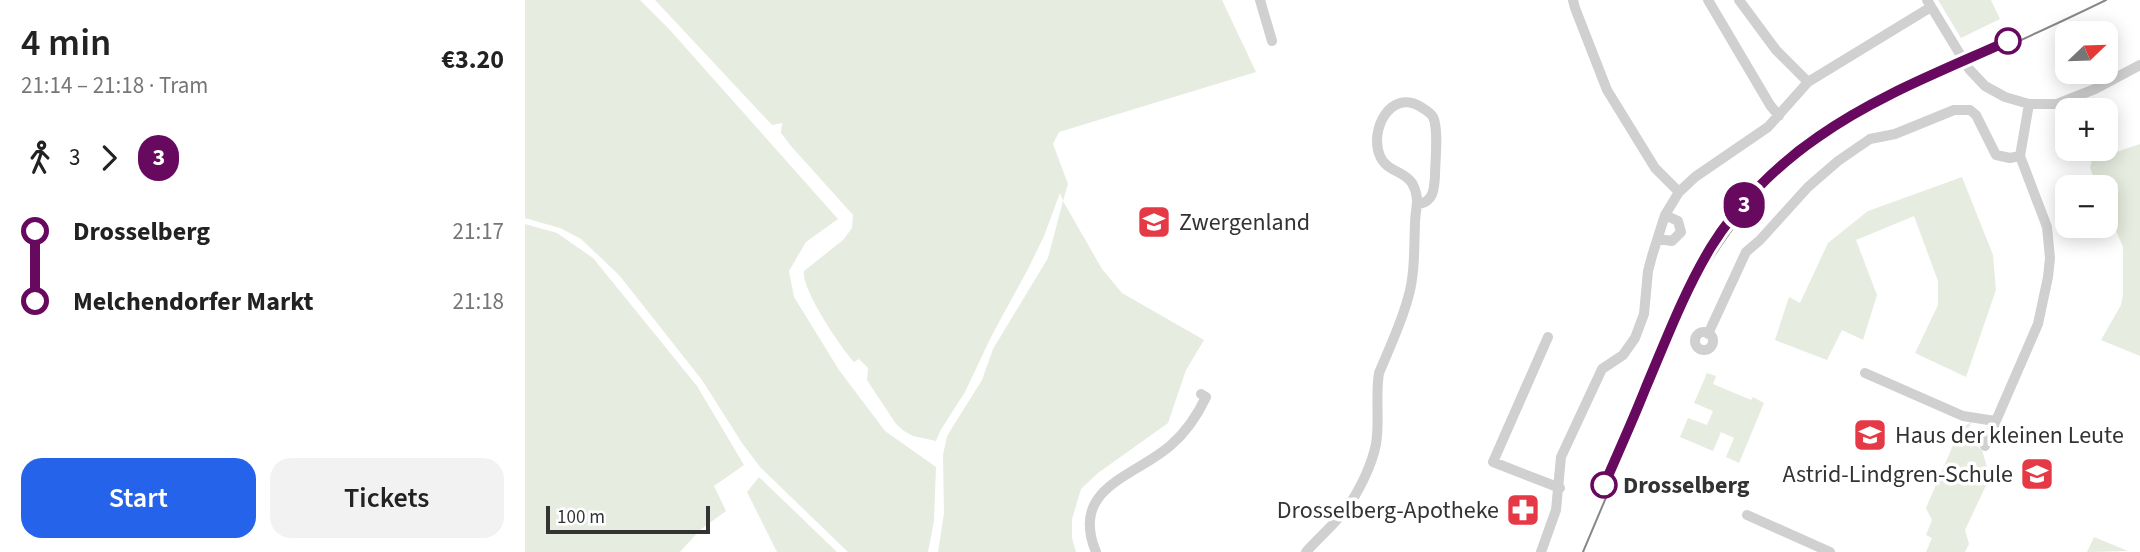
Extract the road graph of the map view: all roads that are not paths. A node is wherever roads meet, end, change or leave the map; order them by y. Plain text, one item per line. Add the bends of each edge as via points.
1 (1260, 0) edge
2 (1573, 0) edge
3 (1708, 0) edge
4 (1739, 0) edge
5 (1929, 4) edge
6 (1272, 41) dead end
7 (2140, 65) edge
8 (1808, 82) junction
9 (2029, 104) junction
10 (1779, 116) junction
11 (2019, 156) junction
12 (1679, 192) junction
13 (1419, 204) junction
14 (1665, 215) junction
15 (1658, 239) junction
16 (1708, 334) dead end
17 (1541, 343) dead end
18 (1865, 373) dead end
19 (1201, 394) dead end
20 (1995, 421) junction
21 (1985, 446) dead end
22 (1560, 488) junction
23 (1748, 515) dead end
24 (1095, 552) edge
25 (1306, 552) edge
26 (1541, 552) edge
27 (1830, 552) edge

1 - 6 street
2 - 12 street via 1607,90 1655,169
3 - 10 street
4 - 8 street via 1776,50
5 - 8 street
5 - 9 street via 1977,80 1994,93
7 - 9 street via 2067,101
8 - 10 street
9 - 11 street
10 - 12 street
11 - 16 street via 1996,155 1982,123 1963,109 1870,139 1808,187 1746,252
11 - 20 street via 2047,227 2050,258 2038,324
12 - 14 street
13 - 13 street via 1433,194 1436,129 1433,117 1423,108 1405,102 1383,115 1377,150 1383,163 1411,181
13 - 25 street via 1409,298 1379,373 1375,446 1347,508
14 - 15 street
14 - 15 street via 1678,221 1681,232 1672,241
15 - 22 street via 1648,271 1644,314 1628,349 1602,369 1585,404 1561,457
17 - 22 street via 1493,462
18 - 20 street via 1963,416
19 - 24 street via 1206,397 1197,415 1171,445 1109,485 1094,502 1090,524
20 - 21 street
22 - 26 street
23 - 27 street

